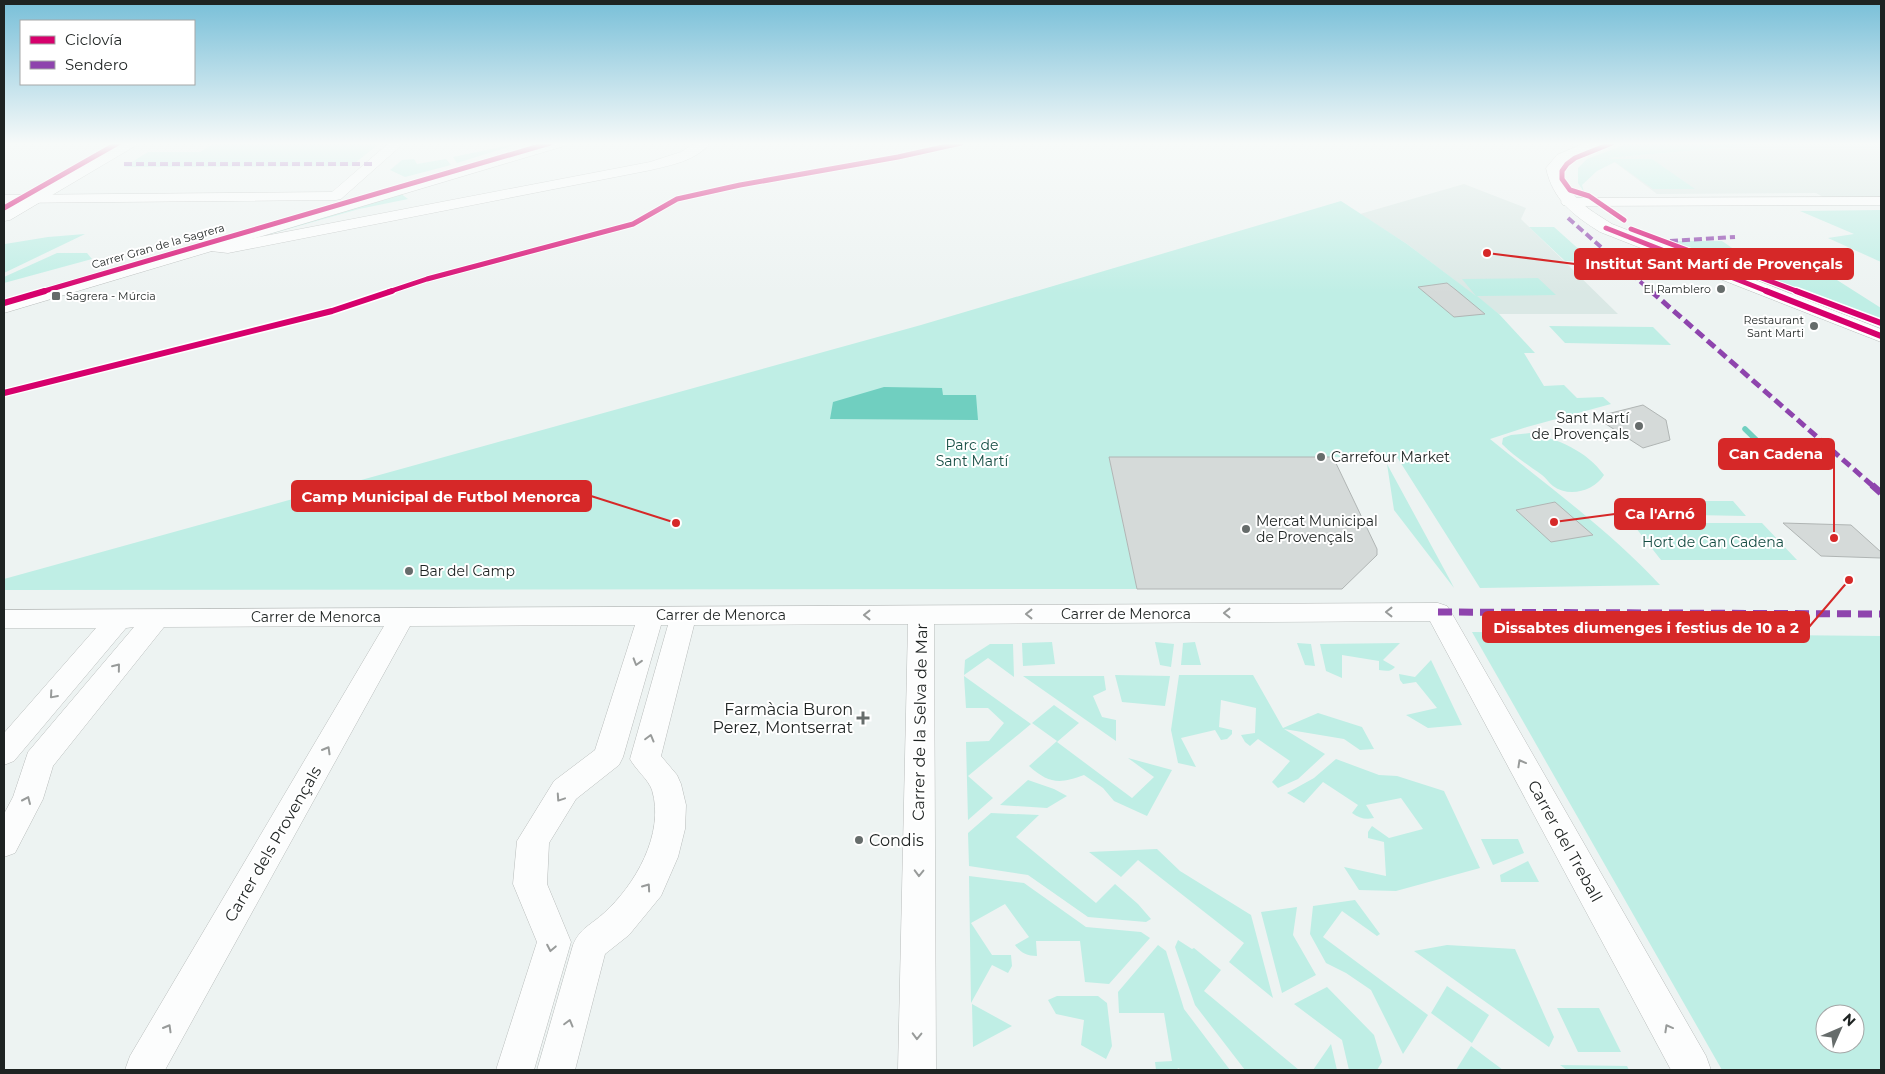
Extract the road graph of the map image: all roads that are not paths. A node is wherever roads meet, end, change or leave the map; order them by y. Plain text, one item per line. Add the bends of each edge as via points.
1 (43, 193) edge
2 (351, 193) edge
3 (371, 193) edge
4 (373, 193) edge
5 (511, 193) edge
6 (1566, 193) edge
7 (34, 198) junction
8 (4, 199) edge
9 (344, 201) junction
10 (1881, 201) edge
11 (1575, 208) junction
12 (4, 216) edge
13 (208, 247) junction
14 (4, 300) edge
15 (4, 307) edge
16 (1881, 323) edge
17 (1881, 336) edge
18 (1438, 612) joint
19 (921, 614) junction
20 (651, 616) junction
21 (684, 616) junction
22 (402, 617) junction
23 (4, 618) edge
24 (119, 618) junction
25 (157, 618) junction
26 (4, 752) edge
27 (4, 843) edge
28 (144, 1070) edge
29 (515, 1070) edge
30 (556, 1070) edge
31 (917, 1070) edge
32 (1692, 1070) edge

1 - 7 street
2 - 9 street
3 - 9 street, Carrer Gran de la Sagrera
4 - 9 street, Carrer Gran de la Sagrera
5 - 13 street via 228,248
6 - 11 street
7 - 8 street
7 - 9 street
7 - 12 street
9 - 13 street, Carrer Gran de la Sagrera
9 - 14 street, Carrer Gran de la Sagrera
10 - 11 street
11 - 16 street
11 - 17 street via 1606,228
13 - 15 street, Carrer Gran de la Sagrera
18 -> 19 street, Carrer de Menorca
32 -> 18 street, Carrer del Treball
19 -> 21 street, Carrer de Menorca
19 -> 31 street, Carrer de la Selva de Mar
20 - 21 street, Carrer de Menorca
20 - 22 street, Carrer de Menorca
20 -> 29 street via 608,756 565,790 533,841 530,884 554,942
30 -> 21 street via 590,945 617,924 649,885 662,857 669,829 666,784 645,759
22 - 25 street, Carrer de Menorca
28 -> 22 street, Carrer dels Provençals
23 - 24 street, Carrer de Menorca
24 - 25 street, Carrer de Menorca
24 -> 26 street
27 -> 25 street via 28,799 40,761

